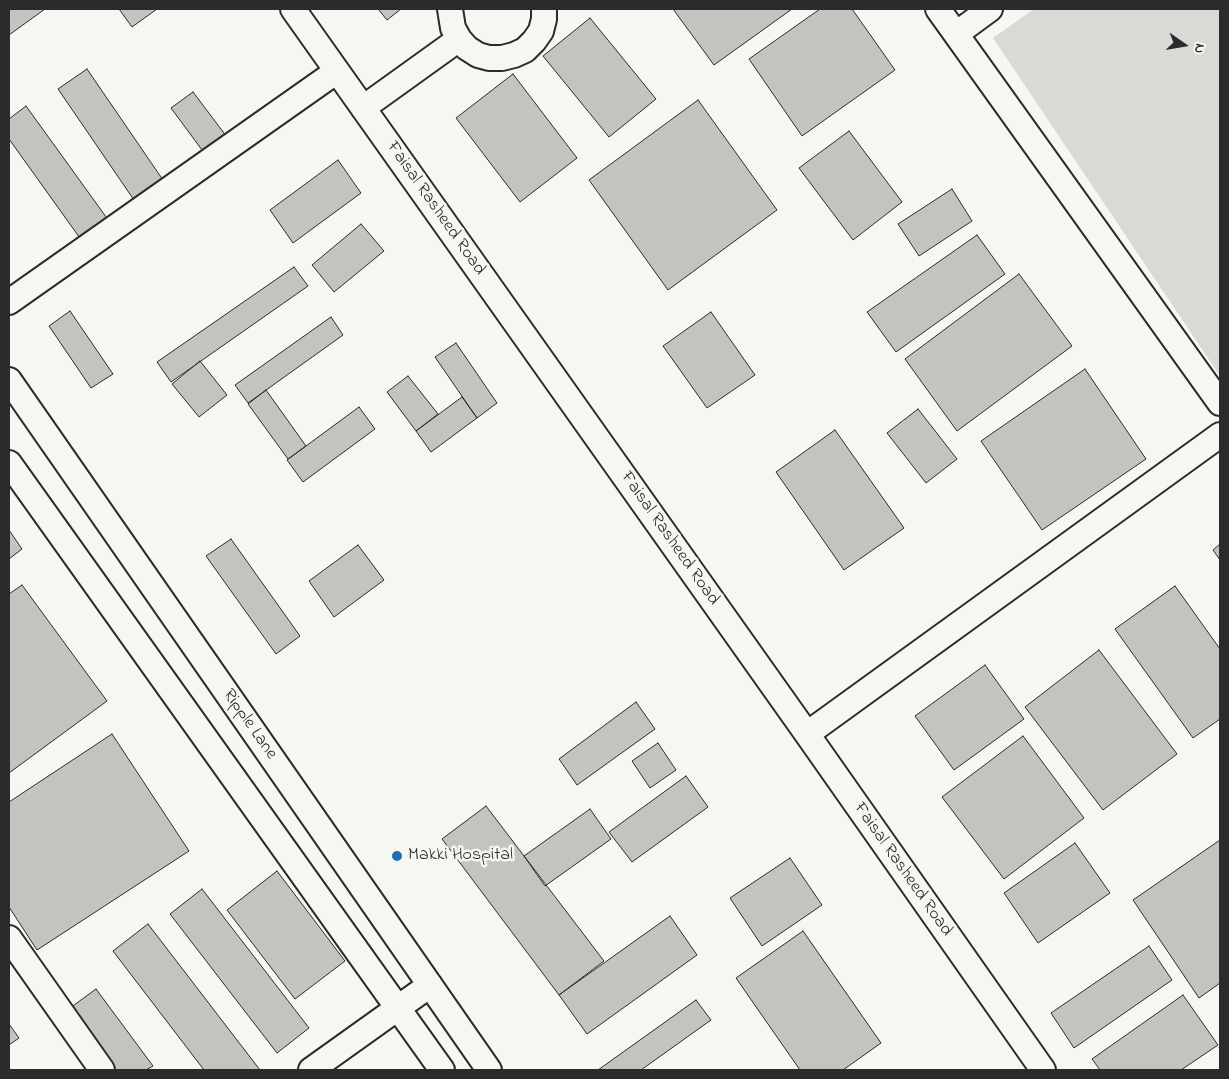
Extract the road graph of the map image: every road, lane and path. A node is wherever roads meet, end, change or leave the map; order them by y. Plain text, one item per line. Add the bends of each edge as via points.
1 (293, 9) edge
2 (450, 9) edge
3 (544, 9) edge
4 (938, 9) edge
5 (990, 9) edge
6 (956, 34) junction
7 (458, 39) junction
8 (338, 71) junction
9 (363, 108) junction
10 (9, 302) edge
11 (9, 380) edge
12 (1220, 403) edge
13 (1220, 435) edge
14 (9, 463) edge
15 (807, 734) junction
16 (9, 938) edge
17 (430, 985) junction
18 (398, 1009) junction
19 (102, 1070) edge
20 (311, 1070) edge
21 (442, 1070) edge
22 (490, 1070) edge
23 (1043, 1070) edge

1 - 8 street, Faisal Rasheed Road
2 - 7 street
3 - 7 street via 544,19 534,41 514,55 490,58 467,48
4 - 6 street
5 - 6 street
6 - 12 street
7 - 9 street
8 - 9 street, Faisal Rasheed Road
8 - 10 street
9 - 15 street, Faisal Rasheed Road
11 - 17 street, Ripple Lane
13 - 15 street
14 - 18 street
15 - 23 street, Faisal Rasheed Road
16 - 19 street
17 - 18 street
17 - 22 street, Ripple Lane
18 - 20 street
18 - 21 street

